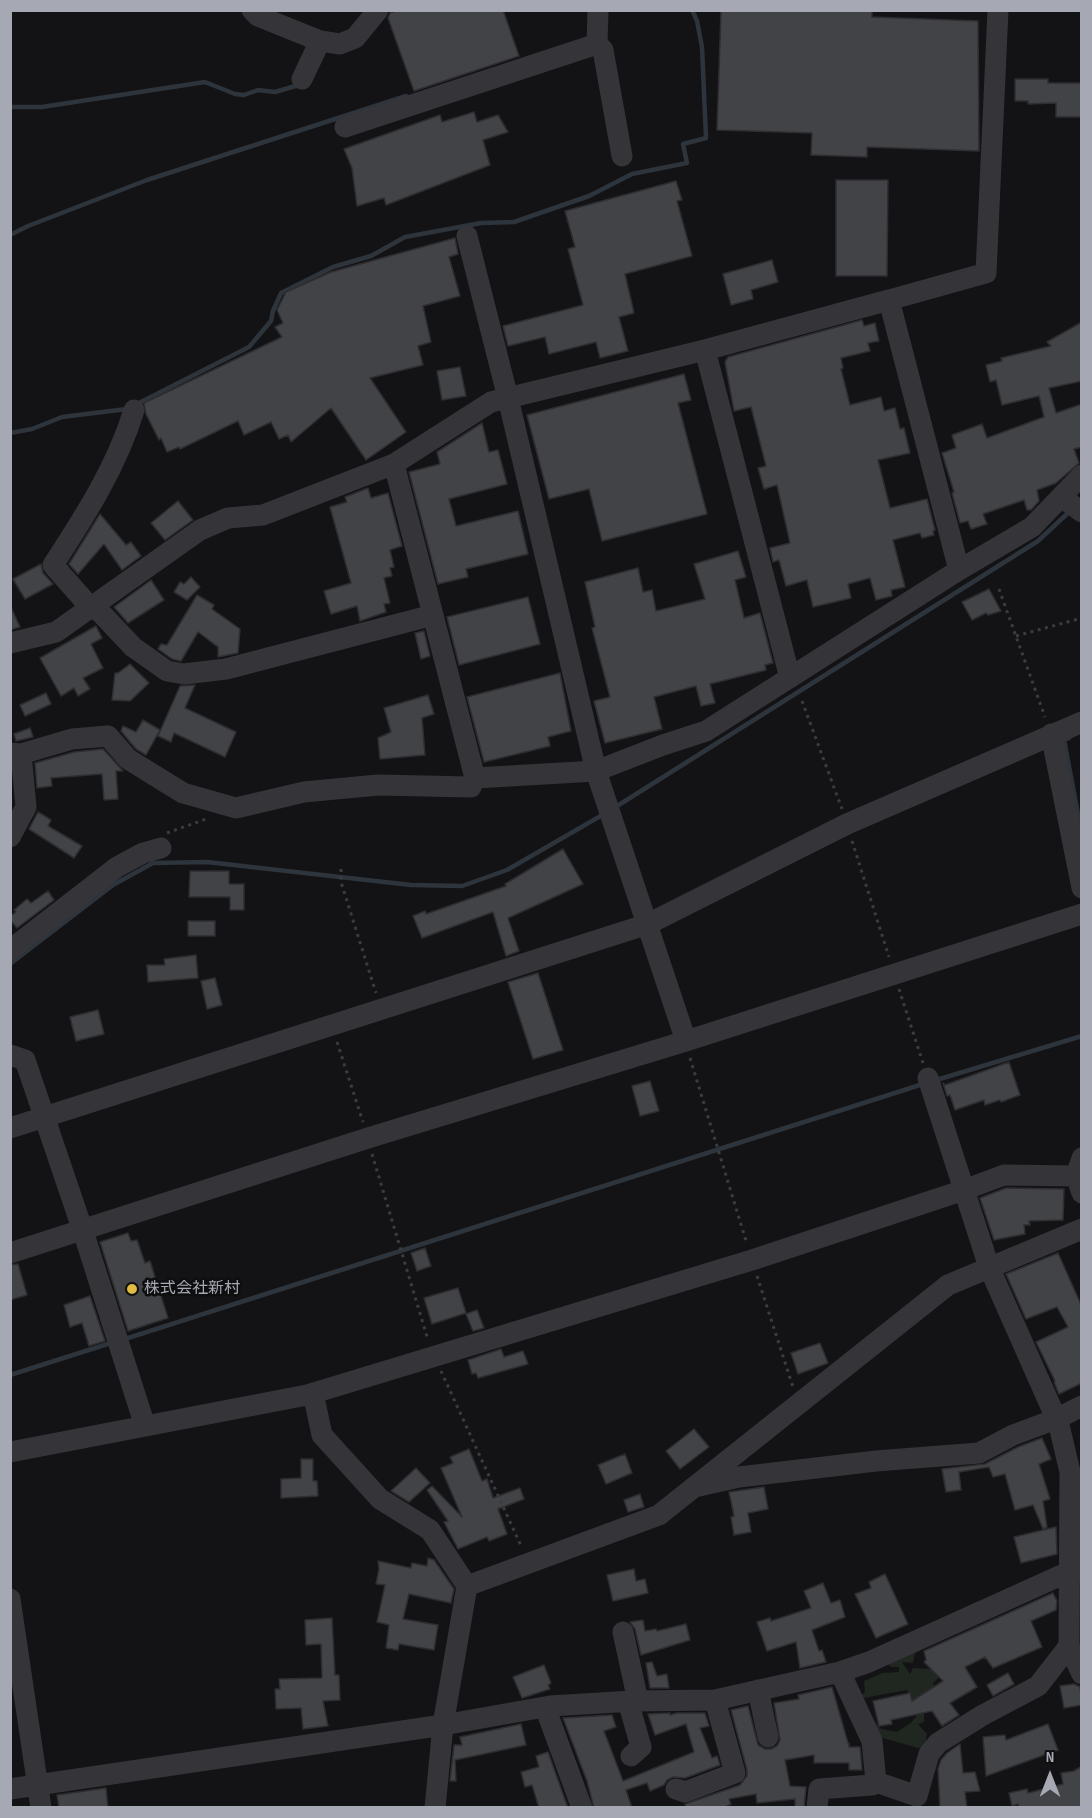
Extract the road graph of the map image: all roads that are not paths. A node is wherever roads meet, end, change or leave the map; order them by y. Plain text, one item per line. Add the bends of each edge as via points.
1 (252, 10) edge
2 (378, 10) edge
3 (598, 10) edge
4 (998, 10) edge
5 (320, 41) junction
6 (597, 45) junction
7 (302, 80) dead end
8 (345, 127) dead end
9 (622, 156) dead end
10 (467, 236) dead end
11 (889, 300) junction
12 (705, 350) junction
13 (508, 398) junction
14 (134, 410) dead end
15 (394, 464) junction
16 (1082, 476) edge
17 (1061, 496) junction
18 (1082, 512) edge
19 (959, 570) junction
20 (90, 607) junction
21 (434, 615) junction
22 (10, 643) edge
23 (790, 678) junction
24 (1082, 722) edge
25 (1051, 734) junction
26 (16, 753) edge
27 (596, 771) junction
28 (475, 778) junction
29 (10, 837) edge
30 (155, 850) road end
31 (1082, 888) edge
32 (1082, 914) edge
33 (648, 924) junction
34 (10, 950) edge
35 (686, 1041) junction
36 (10, 1055) edge
37 (929, 1082) road end
38 (44, 1116) junction
39 (10, 1128) edge
40 (1080, 1176) edge
41 (964, 1190) junction
42 (1082, 1229) edge
43 (83, 1231) junction
44 (10, 1254) edge
45 (989, 1267) junction
46 (313, 1393) junction
47 (1082, 1406) edge
48 (1056, 1419) junction
49 (145, 1426) junction
50 (10, 1452) edge
51 (692, 1488) junction
52 (1075, 1572) edge
53 (467, 1586) junction
54 (10, 1599) edge
55 (622, 1632) dead end
56 (1069, 1646) junction
57 (840, 1672) junction
58 (1082, 1674) edge
59 (758, 1690) junction
60 (715, 1700) junction
61 (633, 1701) junction
62 (545, 1707) junction
63 (442, 1725) junction
64 (768, 1737) dead end
65 (631, 1756) dead end
66 (876, 1782) junction
67 (37, 1785) junction
68 (10, 1789) edge
69 (676, 1789) dead end
70 (916, 1802) edge
71 (41, 1808) edge
72 (435, 1808) edge
73 (582, 1808) edge
74 (817, 1808) edge

1 - 5 street
2 - 5 street via 355,39 340,45
3 - 6 street
4 - 11 street via 986,273
5 - 7 street
6 - 8 street
6 - 9 street via 603,51
10 - 13 street
11 - 12 street
11 - 19 street
12 - 13 street
12 - 23 street
13 - 15 street via 491,402
13 - 27 street
14 - 20 street via 126,436 93,504 53,565
15 - 20 street via 263,515 228,518 200,530
15 - 21 street
16 - 17 street
17 - 18 street
17 - 19 street via 1032,527
19 - 23 street
20 - 21 street via 100,612 133,647 167,671 184,674 226,669
20 - 22 street via 56,632
21 - 28 street
23 - 27 street via 706,731
24 - 25 street
25 - 31 street
25 - 33 street via 847,824
26 - 28 street via 72,739 108,736 128,759 183,793 236,808 304,792 367,786 471,787
26 - 29 street via 26,807
27 - 28 street
27 - 33 street
30 - 34 street via 117,867
32 - 35 street
33 - 35 street
33 - 38 street
35 - 43 street via 368,1138
36 - 38 street via 26,1060
37 - 41 street
38 - 39 street
38 - 43 street
40 - 41 street via 1004,1175
41 - 45 street
41 - 46 street via 752,1260
42 - 45 street
43 - 44 street
43 - 49 street
45 - 48 street
45 - 51 street via 948,1285
46 - 49 street
46 - 53 street via 322,1435 380,1499 430,1530
47 - 48 street
48 - 51 street via 979,1453 739,1477
48 - 52 street via 1070,1472
49 - 50 street
51 - 53 street via 659,1515
52 - 56 street
52 - 57 street
53 - 63 street
54 - 67 street
55 - 61 street
56 - 58 street
56 - 70 street via 1038,1686 938,1743 929,1754
57 - 59 street
57 - 66 street via 872,1741
59 - 60 street
59 - 64 street
60 - 61 street
60 - 69 street via 735,1773 685,1792
61 - 62 street
61 - 65 street via 641,1747
62 - 63 street
62 - 73 street
63 - 67 street
63 - 72 street
66 - 70 street
66 - 74 street via 819,1789
67 - 68 street
67 - 71 street

